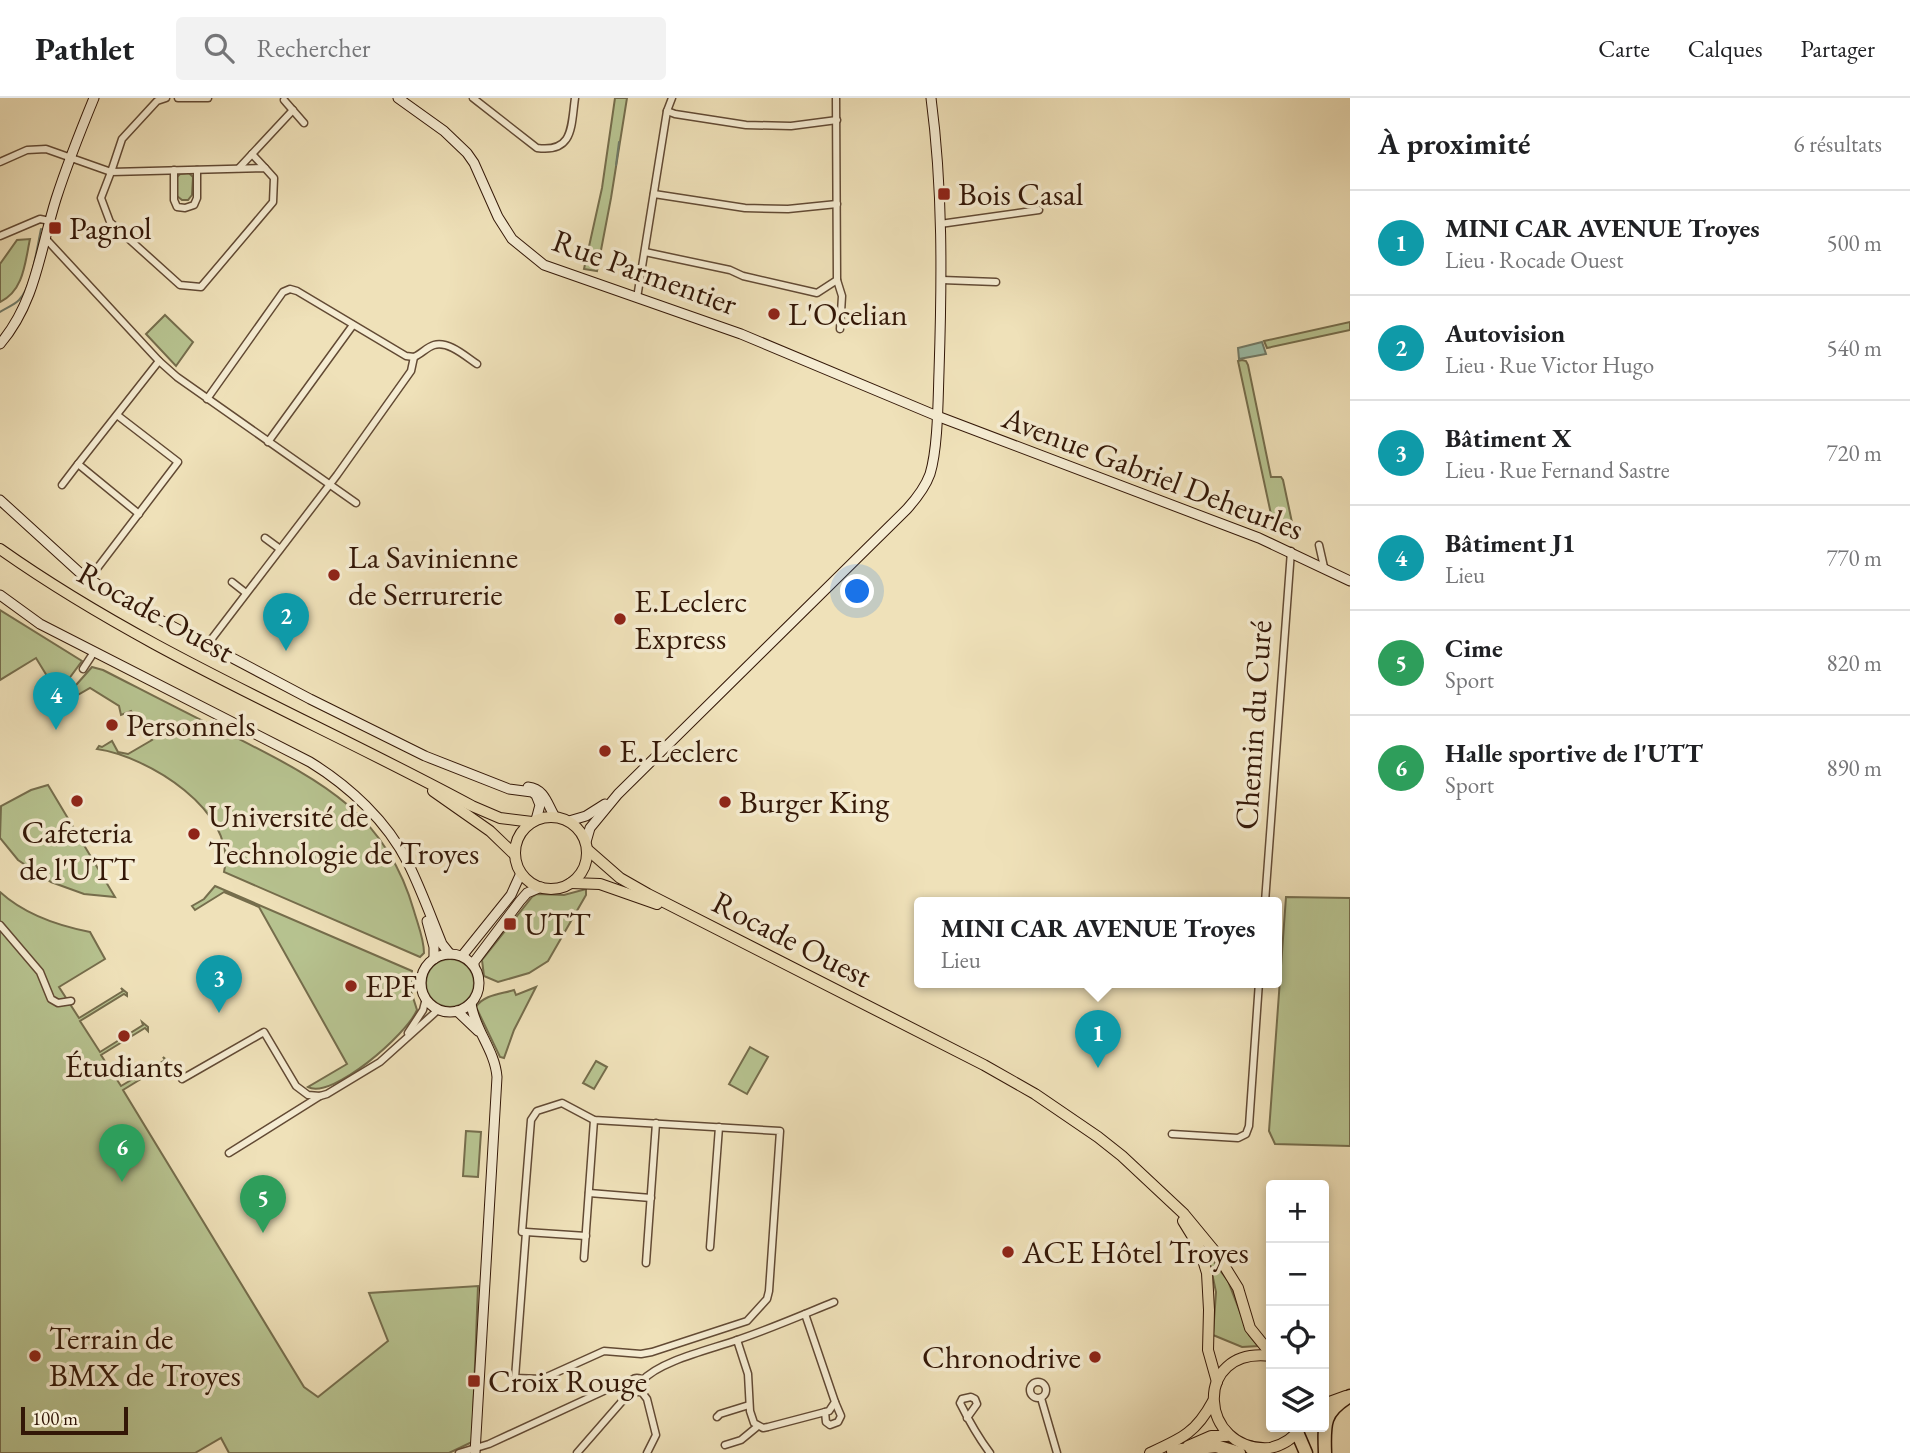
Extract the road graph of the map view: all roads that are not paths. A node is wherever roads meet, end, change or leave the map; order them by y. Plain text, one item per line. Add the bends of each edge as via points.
1 (94, 98) edge
2 (166, 98) edge
3 (178, 98) edge
4 (208, 98) edge
5 (398, 98) edge
6 (575, 98) edge
7 (672, 98) edge
8 (836, 98) edge
9 (930, 98) edge
10 (476, 99) edge
11 (284, 100) dead end
12 (293, 110) junction
13 (667, 111) junction
14 (837, 120) junction
15 (304, 123) dead end
16 (252, 154) junction
17 (71, 157) junction
18 (0, 163) edge
19 (265, 167) junction
20 (239, 168) junction
21 (174, 170) junction
22 (197, 170) junction
23 (111, 172) junction
24 (654, 194) junction
25 (837, 204) junction
26 (1039, 211) dead end
27 (50, 221) junction
28 (940, 224) junction
29 (0, 236) edge
30 (46, 239) junction
31 (645, 252) junction
32 (837, 280) junction
33 (942, 280) junction
34 (996, 282) dead end
35 (637, 298) junction
36 (353, 325) junction
37 (840, 329) dead end
38 (0, 344) edge
39 (414, 357) junction
40 (159, 361) junction
41 (477, 364) dead end
42 (206, 399) junction
43 (117, 415) junction
44 (937, 416) junction
45 (268, 442) junction
46 (78, 464) junction
47 (329, 484) junction
48 (62, 485) dead end
49 (0, 499) edge
50 (356, 503) dead end
51 (139, 514) junction
52 (265, 538) dead end
53 (1319, 545) dead end
54 (0, 549) edge
55 (280, 549) junction
56 (1291, 551) junction
57 (1324, 567) junction
58 (89, 579) junction
59 (1350, 581) edge
60 (232, 582) dead end
61 (246, 593) junction
62 (0, 595) edge
63 (207, 645) junction
64 (94, 652) junction
65 (83, 669) dead end
66 (404, 771) junction
67 (500, 786) junction
68 (618, 794) junction
69 (555, 817) junction
70 (534, 821) junction
71 (569, 821) junction
72 (587, 846) junction
73 (515, 855) junction
74 (521, 873) junction
75 (571, 883) junction
76 (418, 886) junction
77 (541, 887) junction
78 (1265, 897) edge
79 (677, 911) junction
80 (0, 925) edge
81 (450, 954) junction
82 (462, 956) junction
83 (434, 959) junction
84 (474, 966) junction
85 (1259, 988) edge
86 (426, 998) junction
87 (71, 1001) dead end
88 (471, 1003) junction
89 (439, 1009) junction
90 (457, 1011) junction
91 (487, 1044) junction
92 (400, 1045) junction
93 (182, 1079) dead end
94 (320, 1096) junction
95 (594, 1120) junction
96 (656, 1123) junction
97 (719, 1127) junction
98 (1172, 1134) dead end
99 (229, 1153) dead end
100 (589, 1193) junction
101 (1164, 1196) junction
102 (650, 1198) junction
103 (526, 1232) junction
104 (586, 1236) junction
105 (710, 1247) dead end
106 (584, 1258) dead end
107 (646, 1263) dead end
108 (834, 1302) dead end
109 (805, 1314) junction
110 (737, 1340) junction
111 (1266, 1349) edge
112 (1266, 1355) edge
113 (642, 1381) junction
114 (1217, 1382) junction
115 (631, 1387) junction
116 (641, 1391) junction
117 (1329, 1394) edge
118 (1350, 1396) edge
119 (1041, 1398) dead end
120 (1213, 1401) junction
121 (835, 1402) junction
122 (1329, 1402) edge
123 (749, 1405) junction
124 (825, 1412) junction
125 (717, 1418) dead end
126 (967, 1418) dead end
127 (758, 1426) junction
128 (1296, 1432) edge
129 (1300, 1432) edge
130 (1227, 1436) junction
131 (725, 1445) dead end
132 (475, 1451) edge
133 (1170, 1452) edge
134 (1250, 1452) edge
135 (459, 1453) edge
136 (577, 1453) edge
137 (647, 1453) edge
138 (990, 1453) edge
139 (1057, 1453) edge
140 (1150, 1453) edge
141 (1306, 1453) edge
142 (1325, 1453) edge

1 - 17 street
2 - 23 street via 121,139
3 - 4 street
5 - 35 street, Rue Parmentier via 467,153 498,217 530,255 544,265
6 - 10 street via 570,134 562,146 549,150 537,148
7 - 13 street
8 - 14 street
9 - 28 street via 939,157
11 - 12 street
12 - 15 street
12 - 16 street
13 - 14 street via 746,125
13 - 24 street
14 - 25 street
16 - 19 street
16 - 20 street
17 - 18 street via 46,149 27,150
17 - 23 street
17 - 27 street
19 - 20 street
19 - 23 street via 274,178 273,202 201,287 180,285 110,222 101,198
20 - 22 street
21 - 22 street
21 - 22 street via 174,200 177,207 186,208 197,198
21 - 23 street
24 - 25 street via 745,208
24 - 31 street
25 - 32 street
26 - 28 street
27 - 29 street via 32,221
27 - 30 street
28 - 33 street
30 - 38 street via 28,302
30 - 40 street
31 - 32 street via 817,293
31 - 35 street
32 - 37 street via 842,296
33 - 34 street
33 - 44 street
35 - 44 street, Rue Parmentier via 741,334
36 - 39 street
36 - 42 street via 289,286
36 - 45 street
39 - 41 street via 441,345
39 - 47 street via 411,371
40 - 42 street
40 - 43 street
42 - 45 street
43 - 46 street
43 - 51 street via 178,462
44 - 56 street, Avenue Gabriel Deheurles
44 - 68 street via 932,465 916,498
45 - 47 street
46 - 48 street
46 - 51 street
47 - 50 street
47 - 55 street
49 - 58 street
51 - 58 street
52 - 55 street
53 - 57 street
54 - 66 main road, Rocade Ouest via 109,620
55 - 61 street
56 - 57 street, Avenue Gabriel Deheurles
56 - 78 street, Chemin du Curé
57 - 59 street, Avenue Gabriel Deheurles
58 - 63 street
60 - 61 street
61 - 63 street
62 - 64 street via 40,625
63 - 67 street via 416,752
64 - 65 street
64 - 76 street via 333,776 395,841
66 - 70 main road, Rocade Ouest via 500,818
66 - 73 main road, Rocade Ouest via 490,831
67 - 69 street via 539,789
67 - 70 street via 536,795 540,804
68 - 71 street via 586,816
68 - 72 street via 590,828
69 - 70 main road
69 - 71 main road
70 - 73 main road via 519,836
71 - 72 main road
72 - 75 main road via 584,869
72 - 79 main road, Rocade Ouest via 620,878
73 - 74 main road
74 - 77 main road
74 - 82 street via 511,895
75 - 77 main road via 553,889
75 - 79 main road, Rocade Ouest via 600,884
76 - 81 street
76 - 83 street
77 - 84 street via 527,892
79 - 101 main road, Rocade Ouest via 1035,1094 1122,1156
80 - 87 street via 40,972 51,999
81 - 82 street
81 - 83 street
82 - 84 street
83 - 86 street via 423,974
84 - 88 street via 479,986
85 - 98 street via 1246,1134 1238,1138
86 - 89 street
86 - 92 street
88 - 90 street
88 - 91 street
89 - 90 street
89 - 92 street
90 - 91 street
91 - 132 street via 497,1077
92 - 94 street via 380,1062
93 - 94 street via 264,1032 296,1086 308,1095
94 - 99 street
95 - 96 street
95 - 100 street
95 - 103 street via 562,1103 537,1111 531,1120 522,1232
96 - 97 street
96 - 102 street
97 - 103 street via 780,1131 768,1299 747,1321 642,1354 604,1351 542,1379 515,1378
97 - 105 street
100 - 102 street
100 - 104 street
101 - 111 main road, Rocade Ouest via 1217,1254 1238,1288 1250,1328
101 - 114 main road, Rocade Ouest via 1204,1260 1208,1350
102 - 107 street
103 - 104 street
104 - 106 street
108 - 109 street
109 - 110 street
109 - 121 street
110 - 113 street via 649,1373
110 - 123 street via 748,1374
112 - 114 main road via 1234,1362
113 - 115 street via 635,1378
113 - 116 street
114 - 120 main road
115 - 116 street
115 - 132 street via 621,1383
115 - 136 street
116 - 137 street via 656,1436
117 - 118 main road
118 - 122 main road
118 - 142 highway via 1326,1420
119 - 139 street
120 - 130 main road
120 - 140 main road via 1196,1428
121 - 124 street
121 - 124 street via 841,1416 838,1422 826,1422
123 - 125 street
123 - 127 street
124 - 127 street
126 - 138 street
127 - 131 street via 741,1440
128 - 134 main road via 1276,1447
129 - 141 highway
130 - 133 main road via 1211,1436
130 - 134 main road
132 - 135 street
133 - 134 highway via 1216,1446

